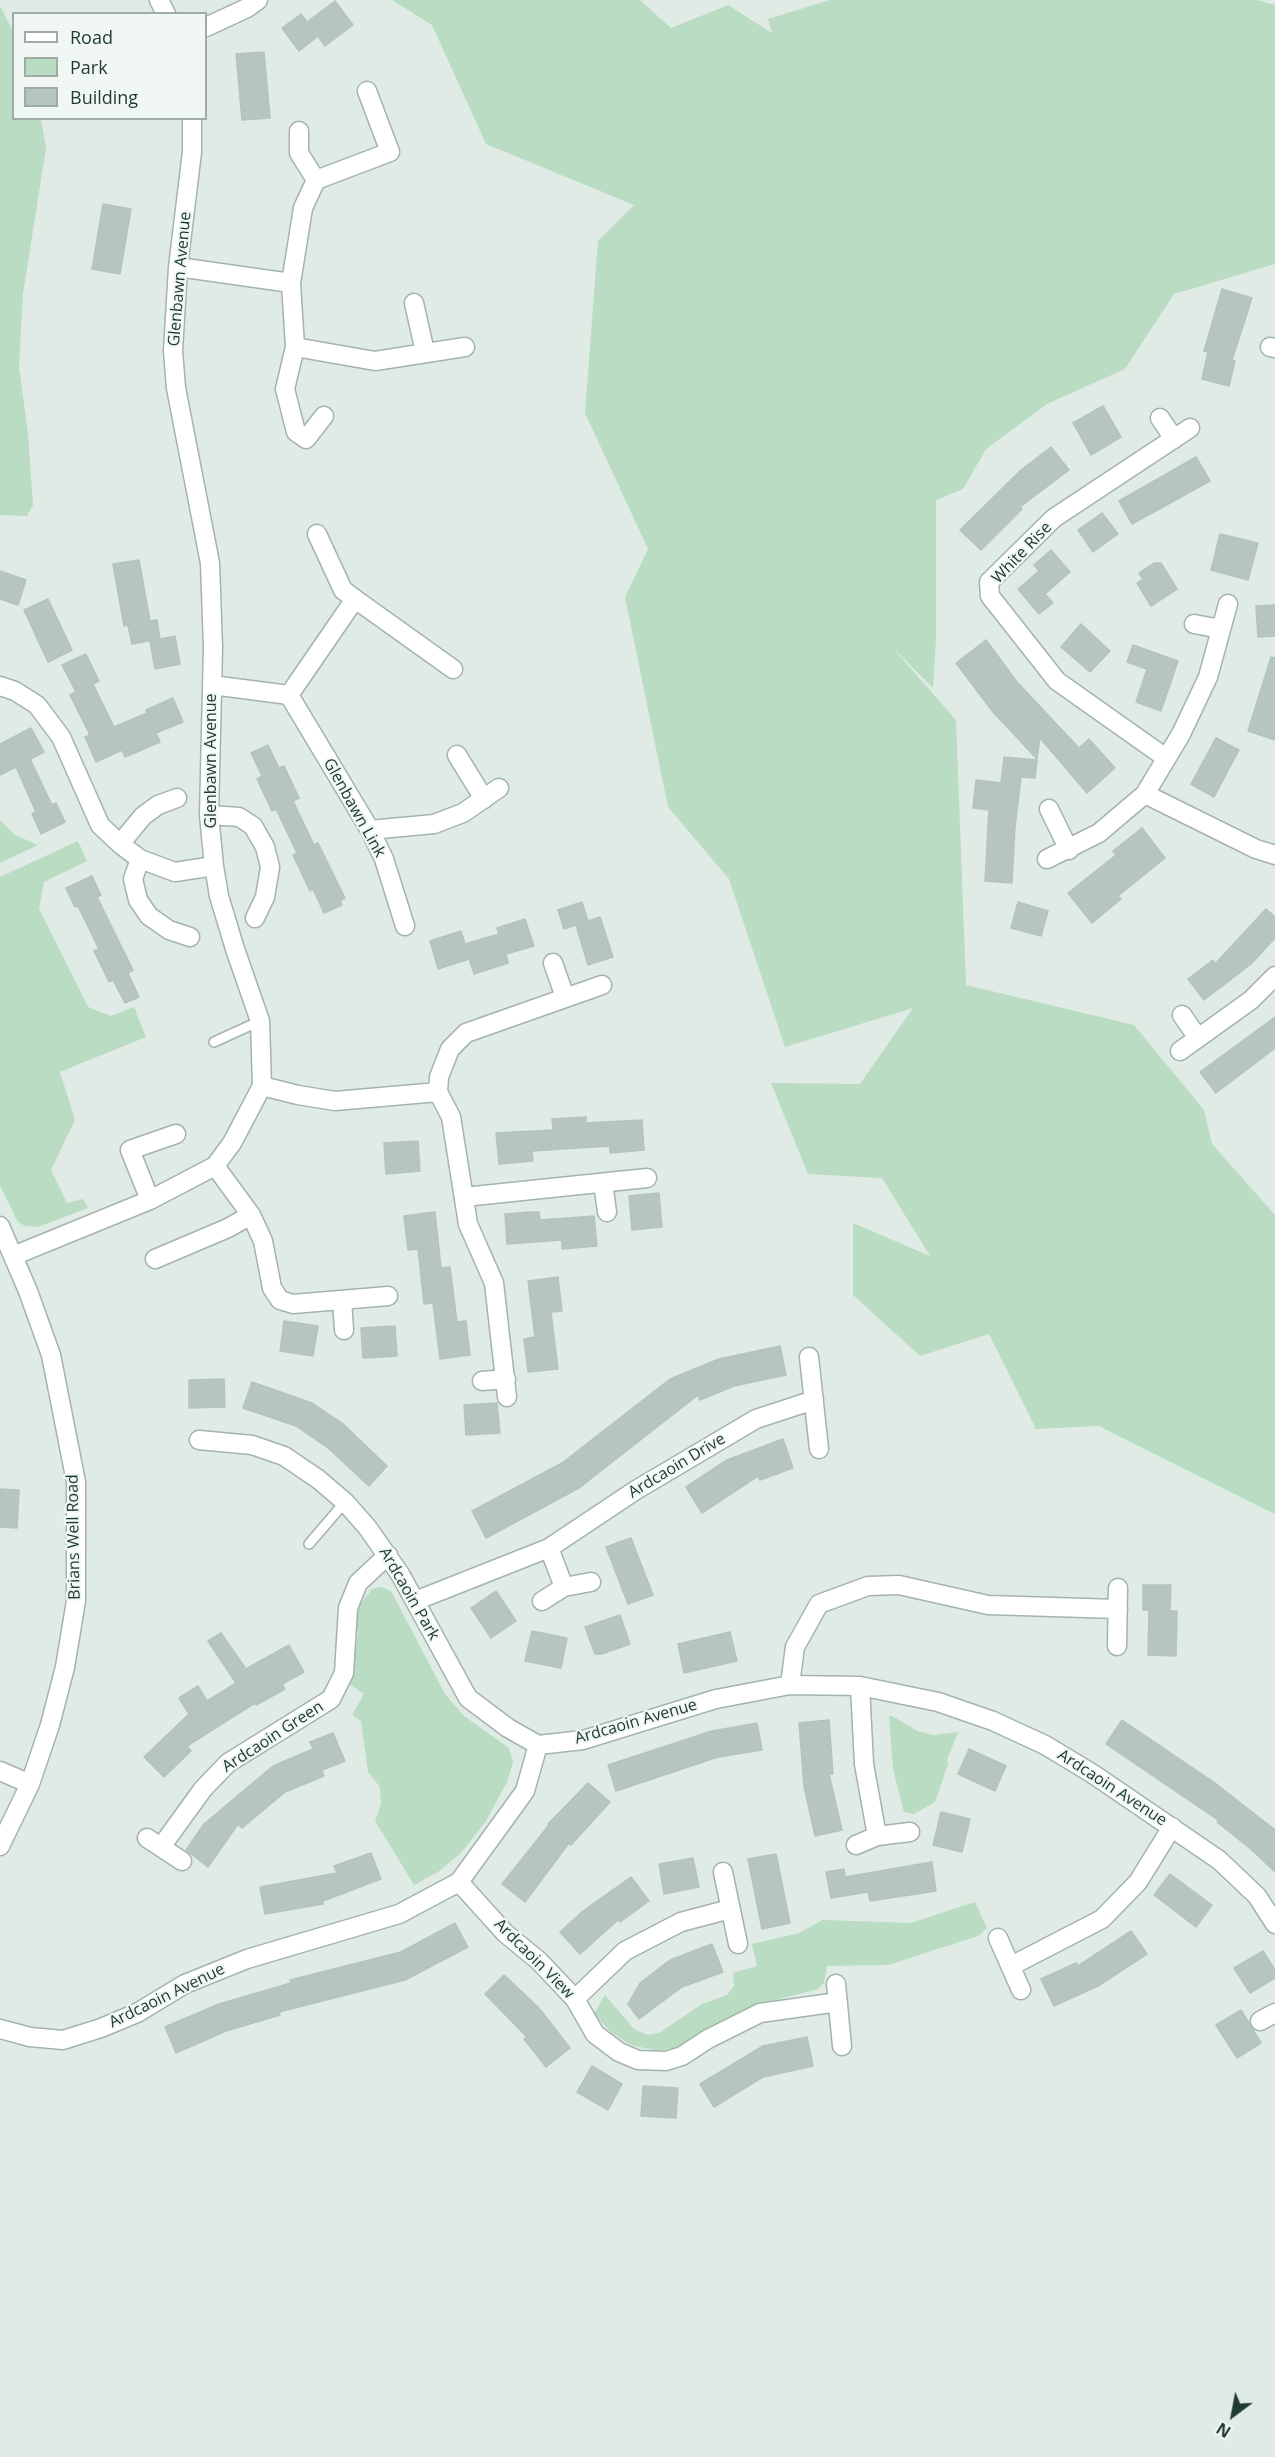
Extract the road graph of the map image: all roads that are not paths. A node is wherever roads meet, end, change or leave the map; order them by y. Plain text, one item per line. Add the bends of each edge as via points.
1 (258, 0) edge
2 (207, 27) edge
3 (366, 91) dead end
4 (192, 120) edge
5 (299, 131) dead end
6 (316, 180) junction
7 (178, 267) junction
8 (291, 283) junction
9 (414, 303) dead end
10 (295, 347) junction
11 (465, 347) dead end
12 (425, 352) junction
13 (324, 416) dead end
14 (1160, 418) dead end
15 (1190, 428) dead end
16 (1174, 439) junction
17 (317, 534) dead end
18 (355, 599) junction
19 (1228, 604) dead end
20 (1194, 624) dead end
21 (1221, 629) junction
22 (453, 669) dead end
23 (212, 685) junction
24 (0, 686) edge
25 (289, 695) junction
26 (456, 755) dead end
27 (1166, 758) junction
28 (499, 788) dead end
29 (1145, 794) junction
30 (177, 798) dead end
31 (484, 799) junction
32 (1049, 809) dead end
33 (209, 814) junction
34 (370, 830) junction
35 (120, 844) junction
36 (1069, 849) junction
37 (1275, 855) edge
38 (140, 859) junction
39 (1047, 859) dead end
40 (214, 866) junction
41 (255, 918) dead end
42 (405, 926) dead end
43 (190, 937) dead end
44 (553, 963) dead end
45 (1275, 976) edge
46 (602, 985) dead end
47 (565, 997) junction
48 (1182, 1015) dead end
49 (260, 1021) junction
50 (1198, 1038) junction
51 (214, 1042) dead end
52 (1179, 1051) dead end
53 (262, 1086) junction
54 (438, 1092) junction
55 (176, 1134) dead end
56 (215, 1166) junction
57 (647, 1178) dead end
58 (603, 1183) junction
59 (464, 1197) junction
60 (150, 1200) junction
61 (607, 1212) dead end
62 (251, 1215) junction
63 (0, 1226) edge
64 (13, 1256) junction
65 (155, 1259) dead end
66 (387, 1296) dead end
67 (342, 1300) junction
68 (344, 1330) dead end
69 (809, 1357) dead end
70 (482, 1381) dead end
71 (814, 1400) junction
72 (199, 1440) dead end
73 (819, 1449) dead end
74 (345, 1502) junction
75 (309, 1544) dead end
76 (549, 1548) junction
77 (388, 1555) junction
78 (591, 1582) dead end
79 (564, 1587) junction
80 (1118, 1588) dead end
81 (415, 1600) junction
82 (542, 1601) dead end
83 (1118, 1609) junction
84 (1117, 1646) dead end
85 (790, 1685) junction
86 (860, 1686) junction
87 (538, 1745) junction
88 (0, 1771) edge
89 (30, 1784) junction
90 (1172, 1827) junction
91 (910, 1832) dead end
92 (878, 1836) junction
93 (856, 1845) dead end
94 (0, 1846) edge
95 (182, 1861) dead end
96 (723, 1872) dead end
97 (459, 1882) junction
98 (730, 1909) junction
99 (1275, 1923) edge
100 (998, 1938) dead end
101 (738, 1944) dead end
102 (1011, 1966) junction
103 (1021, 1990) dead end
104 (575, 1999) junction
105 (0, 2029) edge
106 (842, 2046) dead end

1 - 2 street
3 - 6 street via 390,152
4 - 7 street, Glenbawn Avenue via 192,152
5 - 6 street via 299,153
6 - 8 street via 303,208
7 - 8 street
7 - 23 street, Glenbawn Avenue via 175,378 210,563
8 - 10 street
9 - 12 street
10 - 12 street via 375,361
10 - 13 street via 285,389 296,432 306,439
11 - 12 street
14 - 16 street
15 - 16 street, White Rise
16 - 27 street, White Rise via 1054,518 989,582 990,596 1056,681
17 - 18 street via 343,590
18 - 22 street
18 - 25 street
19 - 21 street
20 - 21 street
21 - 27 street via 1208,677
23 - 25 street
23 - 33 street, Glenbawn Avenue
24 - 35 street via 37,705 61,738 100,825
25 - 34 street, Glenbawn Link
26 - 31 street
27 - 29 street
28 - 31 street
29 - 36 street via 1099,833
29 - 37 street
30 - 35 street via 143,816
31 - 34 street via 463,813 434,824
32 - 36 street
33 - 40 street, Glenbawn Avenue
33 - 41 street via 239,817 253,826 266,847 270,867 266,897
34 - 42 street, Glenbawn Link via 384,859
35 - 38 street
36 - 39 street
38 - 40 street via 175,872
38 - 43 street via 133,879 138,900 149,916 169,930
40 - 49 street, Glenbawn Avenue via 219,896
44 - 47 street
45 - 50 street via 1251,1000
46 - 47 street
47 - 54 street via 466,1033 450,1049 439,1077
48 - 50 street
49 - 51 lane
49 - 53 street, Glenbawn Avenue
50 - 52 street
53 - 54 street via 335,1101
53 - 56 street, Glenbawn Avenue via 232,1143
54 - 59 street via 451,1117
55 - 60 street via 130,1150
56 - 60 street, Glenbawn Avenue
56 - 62 street
57 - 58 street
58 - 59 street
58 - 61 street
59 - 70 street via 468,1224 494,1283 507,1388
60 - 64 street, Glenbawn Avenue
62 - 65 street
62 - 67 street via 263,1241 272,1288 280,1300 293,1304
63 - 64 street, Brians Well Road
64 - 89 street, Brians Well Road via 51,1355 76,1482 76,1601 65,1667
66 - 67 street
67 - 68 street
69 - 71 street
71 - 73 street
71 - 76 street, Ardcaoin Drive via 756,1419 636,1490
72 - 74 street, Ardcaoin Park via 252,1445 284,1456
74 - 75 lane
74 - 77 street, Ardcaoin Park
76 - 79 street
76 - 81 street, Ardcaoin Drive
77 - 81 street, Ardcaoin Park
77 - 95 street, Ardcaoin Green via 358,1583 348,1608 344,1673 332,1699 228,1763 154,1843
78 - 79 street
79 - 82 street
80 - 83 street
81 - 87 street, Ardcaoin Park via 468,1698
83 - 84 street
83 - 85 street via 988,1605 899,1585 868,1586 819,1604 795,1647
85 - 86 street, Ardcaoin Avenue
85 - 87 street, Ardcaoin Avenue via 716,1699 583,1740
86 - 90 street, Ardcaoin Avenue via 938,1702 993,1721 1054,1751
86 - 92 street via 864,1764
87 - 97 street, Ardcaoin Avenue via 525,1791
88 - 89 street
89 - 94 street, Brians Well Road
90 - 99 street, Ardcaoin Avenue via 1219,1860 1257,1896
90 - 102 street via 1138,1882 1102,1919
91 - 92 street
92 - 93 street
96 - 98 street
97 - 104 street, Ardcaoin View via 505,1933
97 - 105 street, Ardcaoin Avenue via 399,1914 247,1959 185,1984 137,2013 101,2028 63,2040
98 - 101 street
98 - 104 street via 681,1922 626,1951
100 - 102 street
102 - 103 street
104 - 106 street, Ardcaoin View via 596,2034 619,2052 638,2060 666,2061 760,2013 837,1993

